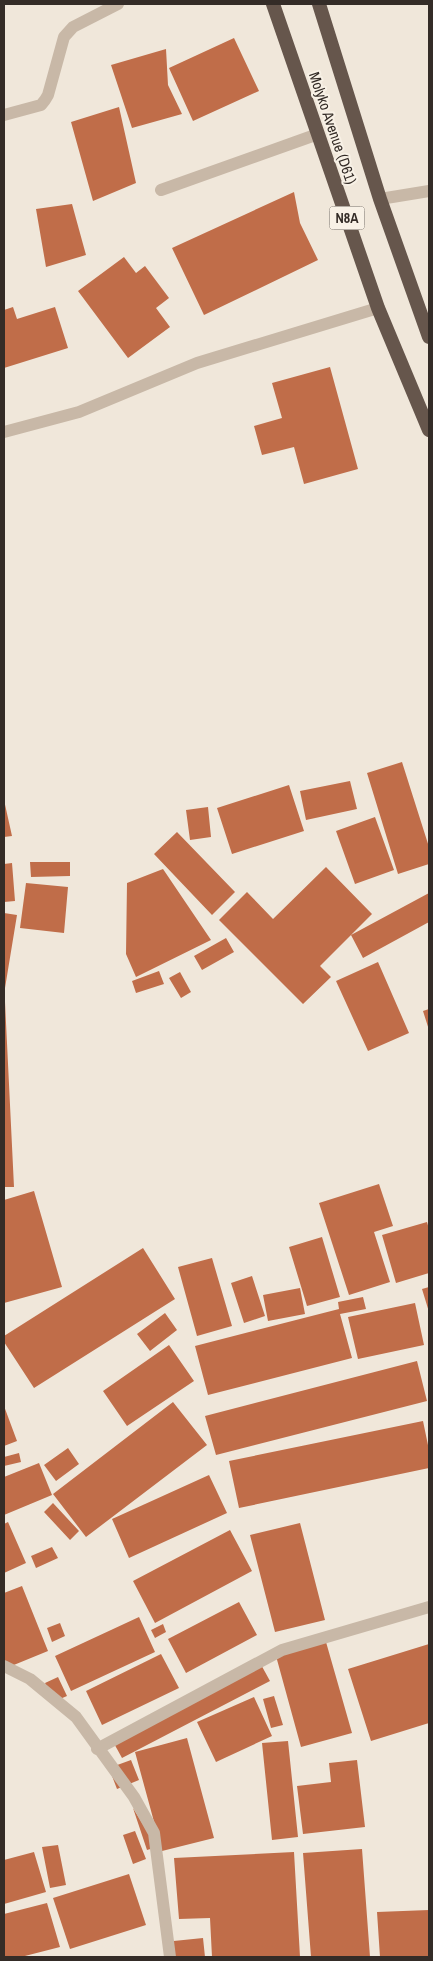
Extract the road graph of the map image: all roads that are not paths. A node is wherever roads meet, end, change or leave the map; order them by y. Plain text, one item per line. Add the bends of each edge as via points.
1 (118, 4) edge
2 (273, 4) edge
3 (319, 4) edge
4 (4, 116) edge
5 (318, 134) junction
6 (161, 190) dead end
7 (429, 192) edge
8 (380, 199) junction
9 (378, 308) junction
10 (429, 337) edge
11 (429, 430) edge
12 (4, 432) edge
13 (429, 1607) edge
14 (4, 1666) edge
15 (97, 1749) junction
16 (170, 1957) edge

1 - 4 street via 73,27 64,37 48,95 41,105
2 - 5 highway, Molyko Avenue (D61) / N8A
3 - 8 highway, Molyko Avenue (D61) / N8A
5 - 6 street
5 - 9 highway, Molyko Avenue (D61) / N8A
7 - 8 street
8 - 10 highway, Molyko Avenue (D61) / N8A
9 - 11 highway, Molyko Avenue (D61) / N8A
9 - 12 street via 197,363 79,412
13 - 15 street via 282,1650
14 - 15 street via 30,1680 76,1717
15 - 16 street via 134,1797 154,1833

